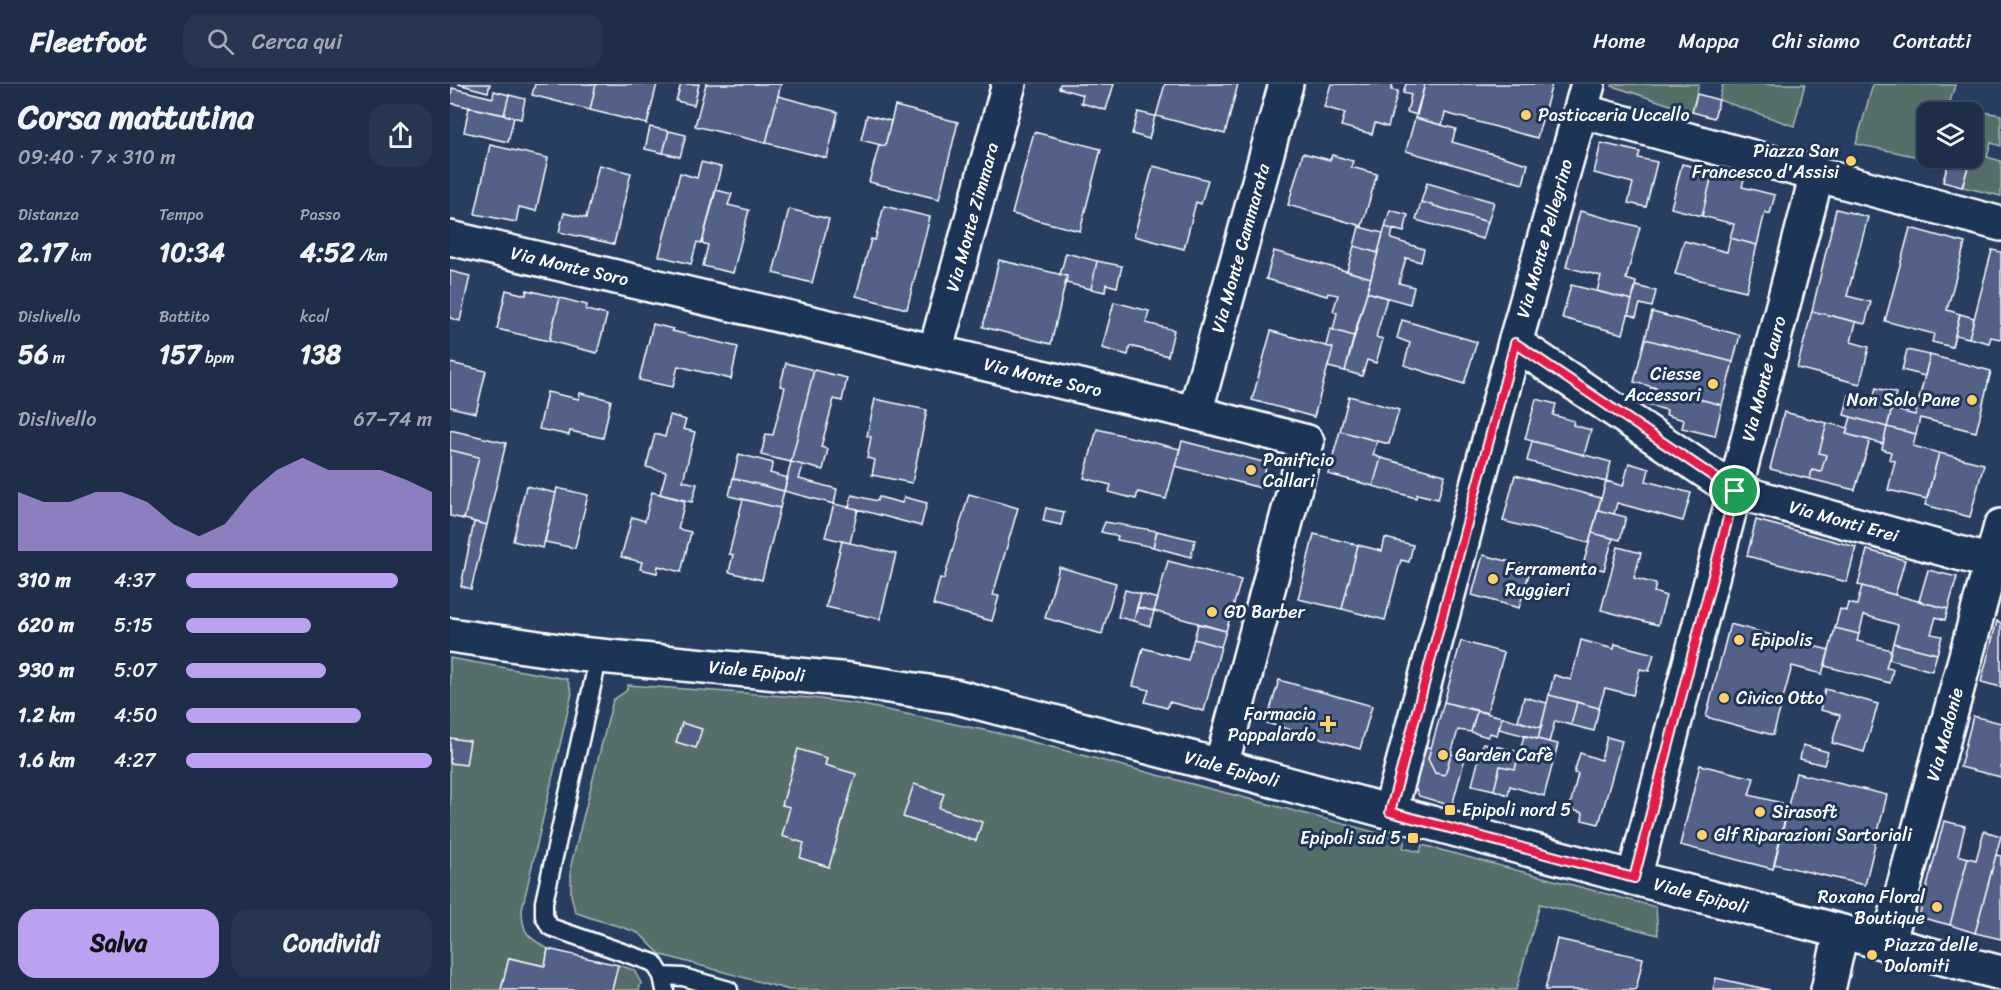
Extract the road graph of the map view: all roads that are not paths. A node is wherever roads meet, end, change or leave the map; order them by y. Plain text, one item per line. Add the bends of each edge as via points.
1 (1286, 84) edge
2 (1003, 85) edge
3 (1584, 97) edge
4 (1815, 183) junction
5 (2001, 224) edge
6 (450, 238) edge
7 (1515, 343) junction
8 (935, 352) junction
9 (1195, 413) junction
10 (1735, 491) junction
11 (2001, 526) edge
12 (1996, 562) edge
13 (450, 635) edge
14 (599, 656) junction
15 (1221, 766) junction
16 (1390, 812) junction
17 (1634, 878) junction
18 (1841, 933) junction
19 (1888, 945) junction
20 (2001, 973) edge
21 (663, 983) edge
22 (729, 990) edge
23 (1828, 990) edge

1 - 9 street, Via Monte Cammarata
2 - 8 street, Via Monte Zimmara
3 - 4 street
3 - 7 street, Via Monte Pellegrino
4 - 5 street
4 - 10 street, Via Monte Lauro
6 - 8 street, Via Monte Soro
7 - 10 street, Via Monti Erei
7 - 16 street, Via Monte Pellegrino
8 - 9 street, Via Monte Soro
9 - 15 street, Via Monte Soro via 1307,442
10 - 12 street, Via Monti Erei
10 - 17 street, Via Monte Lauro
11 - 12 street, Via Madonie
12 - 19 street, Via Madonie
13 - 14 street, Viale Epipoli
14 - 15 street, Viale Epipoli via 850,680 954,696
14 - 21 lane via 544,916 550,927 654,963
15 - 16 street, Viale Epipoli
16 - 17 street, Viale Epipoli
17 - 18 street, Viale Epipoli
18 - 19 street, Viale Epipoli
18 - 23 street
19 - 20 street, Viale Epipoli
21 - 22 lane via 683,977

